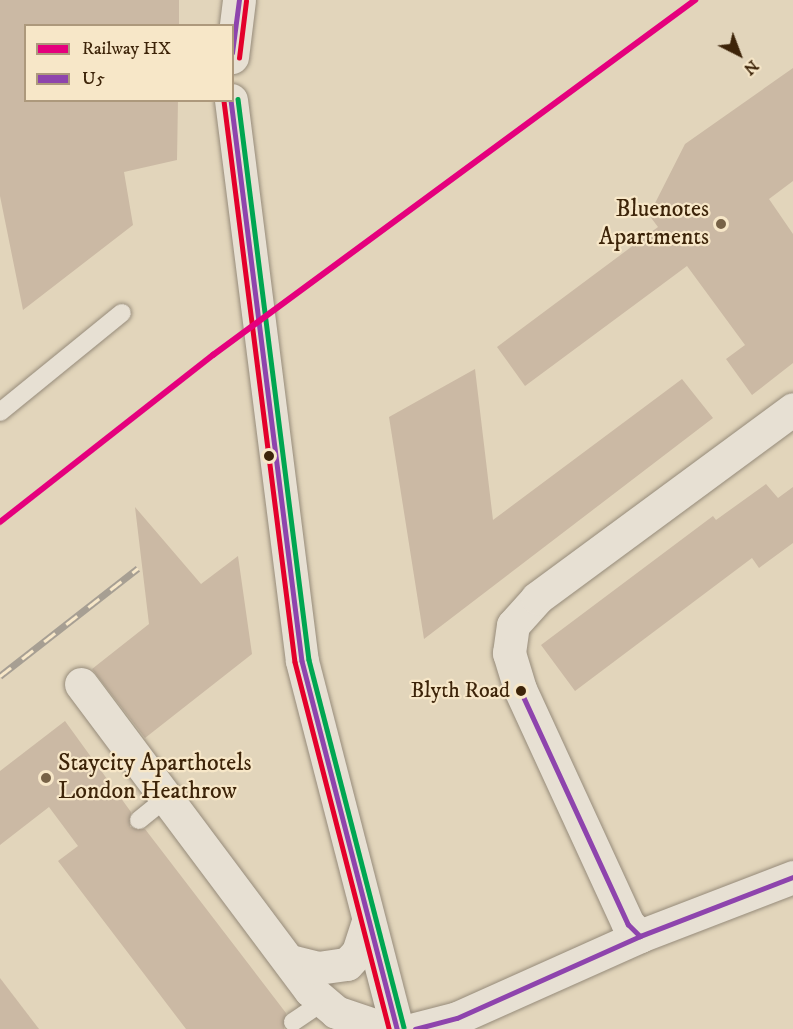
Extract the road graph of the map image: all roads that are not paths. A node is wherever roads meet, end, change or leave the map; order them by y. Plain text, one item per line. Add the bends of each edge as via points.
1 (239, 0) edge
2 (234, 41) edge
3 (231, 102) edge
4 (122, 313) dead end
5 (793, 409) edge
6 (0, 412) edge
7 (81, 684) dead end
8 (166, 792) junction
9 (139, 820) dead end
10 (793, 877) edge
11 (368, 922) junction
12 (639, 936) junction
13 (290, 961) junction
14 (323, 1002) junction
15 (293, 1022) dead end
16 (386, 1029) edge
17 (397, 1029) edge
18 (415, 1029) edge

1 - 2 street
3 - 11 street via 299,638
4 - 6 lane
5 - 12 street via 537,598 513,625 509,653 520,689 628,924
7 - 8 street
8 - 9 lane
8 - 13 street
10 - 12 street
11 - 13 street via 358,952 347,964 318,968
11 - 17 street
12 - 18 street via 457,1018
13 - 14 street
14 - 15 lane
14 - 16 street via 336,1012

